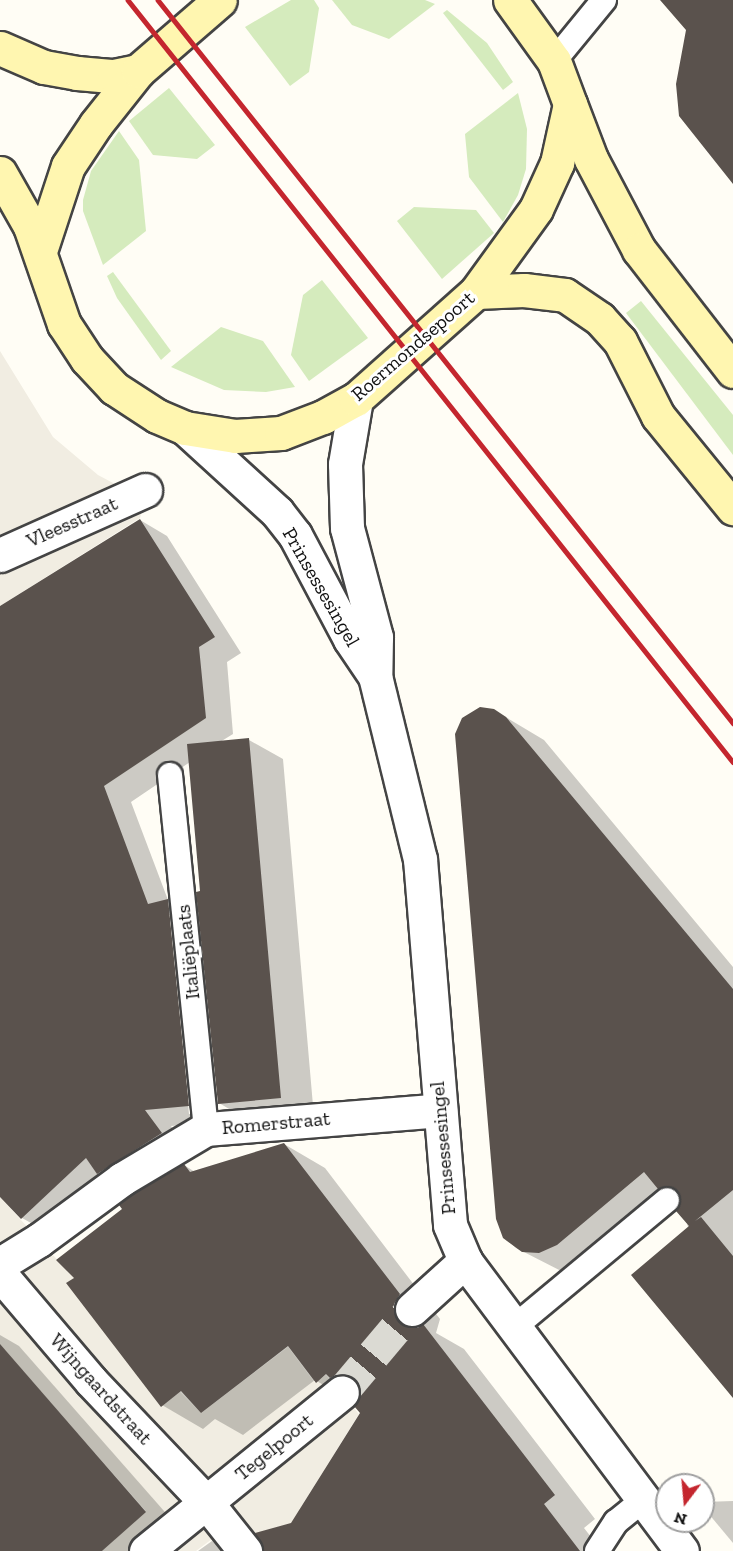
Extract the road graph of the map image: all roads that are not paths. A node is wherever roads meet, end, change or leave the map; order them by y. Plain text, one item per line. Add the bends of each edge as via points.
1 (220, 0) edge
2 (510, 0) edge
3 (604, 0) edge
4 (0, 48) edge
5 (554, 61) junction
6 (138, 71) junction
7 (570, 104) junction
8 (0, 173) edge
9 (40, 251) junction
10 (476, 292) junction
11 (733, 371) edge
12 (356, 399) junction
13 (185, 428) junction
14 (145, 489) dead end
15 (733, 508) edge
16 (0, 555) edge
17 (375, 676) junction
18 (170, 775) dead end
19 (440, 1110) junction
20 (206, 1129) junction
21 (667, 1200) dead end
22 (465, 1261) junction
23 (3, 1274) edge
24 (412, 1309) tunnel mouth
25 (513, 1328) junction
26 (342, 1392) tunnel mouth
27 (642, 1501) junction
28 (206, 1502) junction
29 (146, 1551) edge
30 (245, 1551) edge
31 (597, 1551) edge
32 (682, 1551) edge

1 - 6 main road
2 - 5 main road
3 - 5 lane
4 - 6 main road via 44,67 77,73 114,76
5 - 7 main road
6 - 9 main road via 68,166
7 - 10 main road, Roermondsepoort via 557,163 536,209
7 - 11 main road via 591,159 639,250
8 - 9 main road, Roermondsepoort
9 - 13 main road, Roermondsepoort via 55,306 87,359 125,398
10 - 12 main road, Roermondsepoort
10 - 15 main road via 524,290 565,295 600,319 620,341 658,416
12 - 13 main road, Roermondsepoort via 323,417 269,436 235,436
12 - 17 street, Prinsessesingel via 344,485 347,528 376,637
13 - 17 street, Prinsessesingel via 283,519
14 - 16 street, Vleesstraat
17 - 19 street, Prinsessesingel via 420,860
18 - 20 lane, Italiëplaats
19 - 20 street, Romerstraat
19 - 22 street, Prinsessesingel via 450,1225
20 - 23 street, Romerstraat via 122,1179 39,1240
21 - 25 lane
22 - 24 street
22 - 25 street, Prinsessesingel
23 - 28 street, Wijngaardstraat via 91,1381
25 - 27 street, Prinsessesingel
26 - 28 street, Tegelpoort
27 - 31 lane via 616,1522
27 - 32 street, Prinsessesingel
28 - 29 street, Tegelpoort
28 - 30 street, Wijngaardstraat

